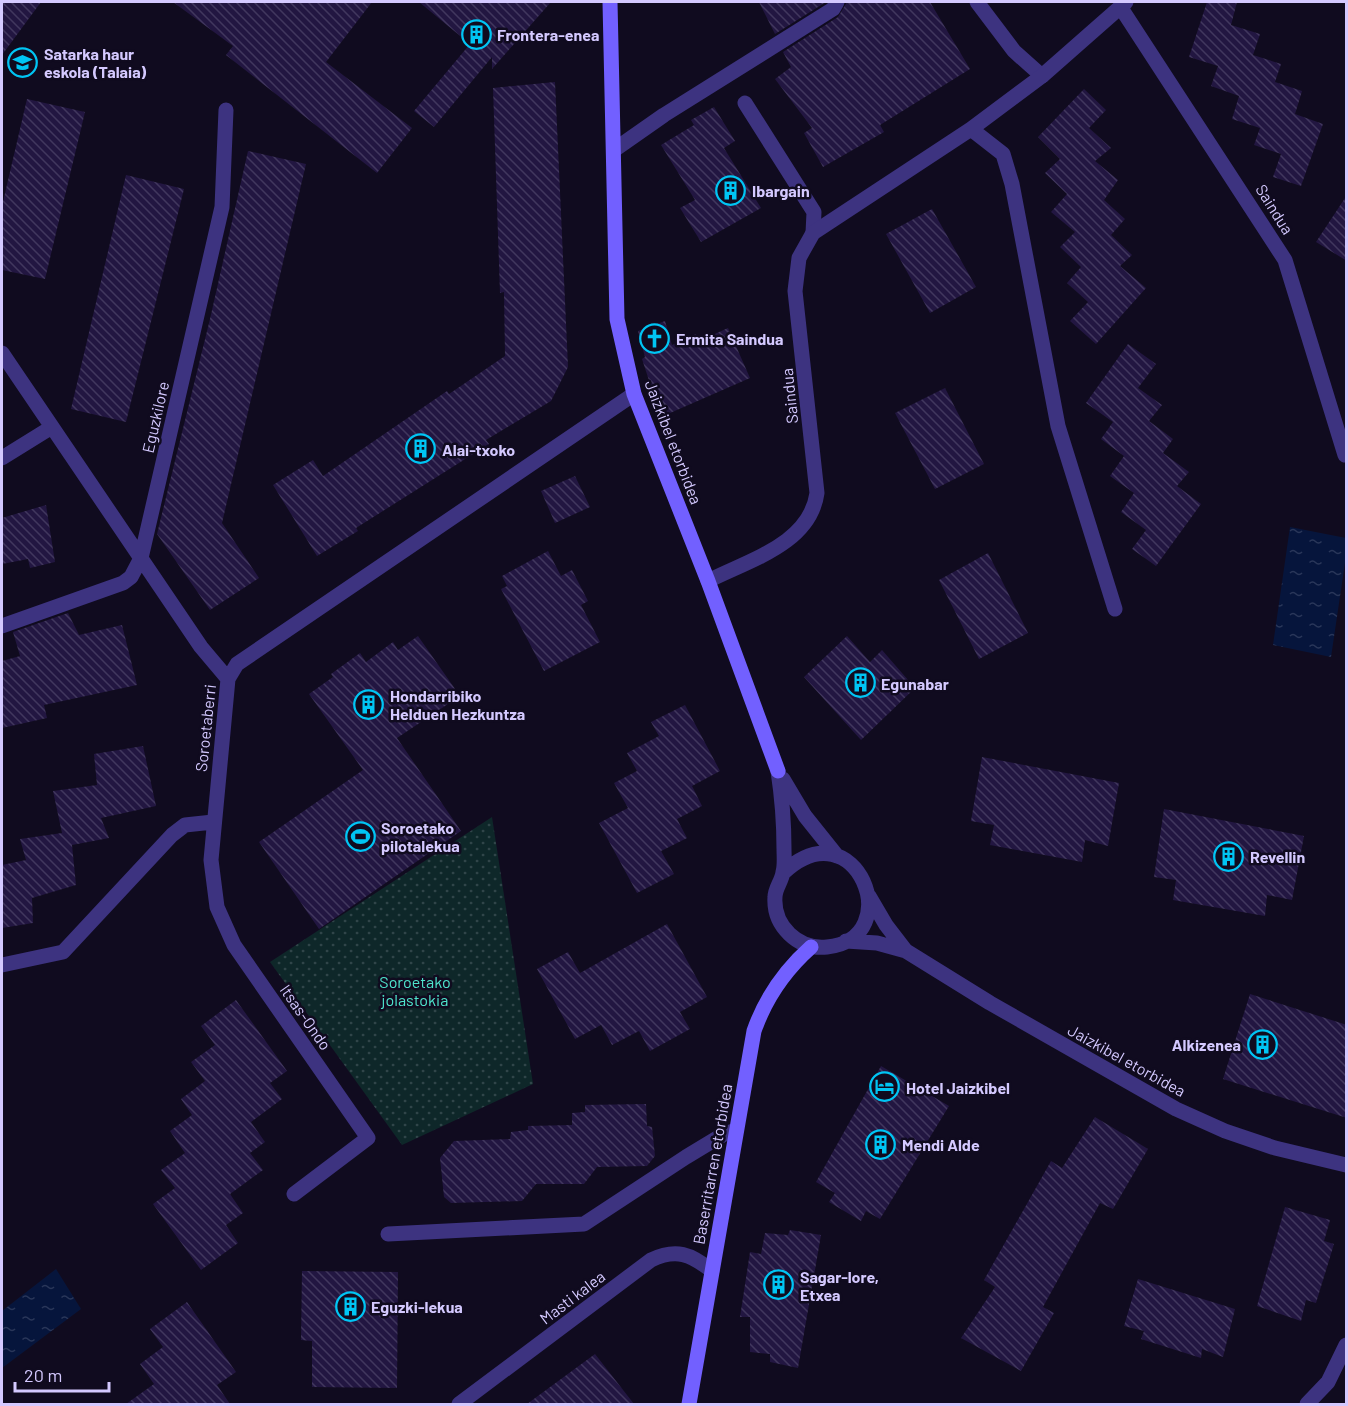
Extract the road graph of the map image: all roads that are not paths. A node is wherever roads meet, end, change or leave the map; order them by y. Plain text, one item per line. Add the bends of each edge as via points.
1 (610, 2) edge
2 (837, 2) edge
3 (976, 2) edge
4 (1124, 4) edge
5 (1042, 76) junction
6 (745, 103) dead end
7 (226, 110) dead end
8 (971, 129) junction
9 (614, 150) junction
10 (813, 233) junction
11 (2, 353) edge
12 (6, 370) edge
13 (634, 394) junction
14 (52, 427) junction
15 (1345, 455) edge
16 (2, 458) edge
17 (141, 558) junction
18 (708, 581) junction
19 (1115, 609) dead end
20 (2, 627) edge
21 (228, 680) junction
22 (778, 771) junction
23 (213, 822) junction
24 (837, 856) junction
25 (783, 873) junction
26 (869, 896) junction
27 (846, 941) junction
28 (811, 947) junction
29 (906, 951) junction
30 (2, 965) edge
31 (736, 1130) junction
32 (1347, 1165) edge
33 (294, 1194) dead end
34 (388, 1234) dead end
35 (712, 1271) junction
36 (1347, 1345) edge
37 (459, 1404) edge
38 (689, 1404) edge
39 (1307, 1404) edge

1 - 9 street, Jaizkibel etorbidea
2 - 9 street via 833,9
3 - 5 street via 1014,51
4 - 5 street, Saindua
4 - 15 street, Saindua via 1286,260
5 - 8 street, Saindua
6 - 10 street via 814,212
7 - 17 street, Eguzkilore via 222,207
8 - 10 street, Saindua
8 - 19 street via 1003,154 1012,184 1058,426
9 - 13 street, Jaizkibel etorbidea via 618,319
10 - 18 street, Saindua via 799,258 795,291 816,505 812,517 796,535
11 - 12 street
12 - 14 street
13 - 18 street, Jaizkibel etorbidea
13 - 21 street via 237,664
14 - 16 street
14 - 17 street
17 - 20 street via 123,583
17 - 21 street, Soroetaberri
18 - 22 street, Jaizkibel etorbidea
21 - 23 street, Soroetaberri
22 - 24 street, Jaizkibel etorbidea via 805,816
22 - 25 street, Jaizkibel etorbidea
23 - 30 street via 184,825 172,835 63,952
23 - 33 street, Itsas-Ondo via 211,860 217,907 234,945 368,1138
24 - 25 street via 808,856
24 - 26 street, Jaizkibel etorbidea via 862,876
25 - 28 street, Jaizkibel etorbidea via 775,895 778,918 791,937
26 - 27 street via 865,921
26 - 29 street, Jaizkibel etorbidea
27 - 28 street, Jaizkibel etorbidea via 836,946
27 - 29 street, Jaizkibel etorbidea via 877,943
28 - 31 street, Baserritarren etorbidea via 782,976 761,1012 749,1052
29 - 32 street, Jaizkibel etorbidea via 1176,1109 1275,1148
31 - 34 street via 695,1151 584,1224
31 - 35 street, Baserritarren etorbidea
35 - 37 street, Masti kalea via 682,1252 666,1253 651,1260
35 - 38 street, Baserritarren etorbidea
36 - 39 street via 1328,1382

